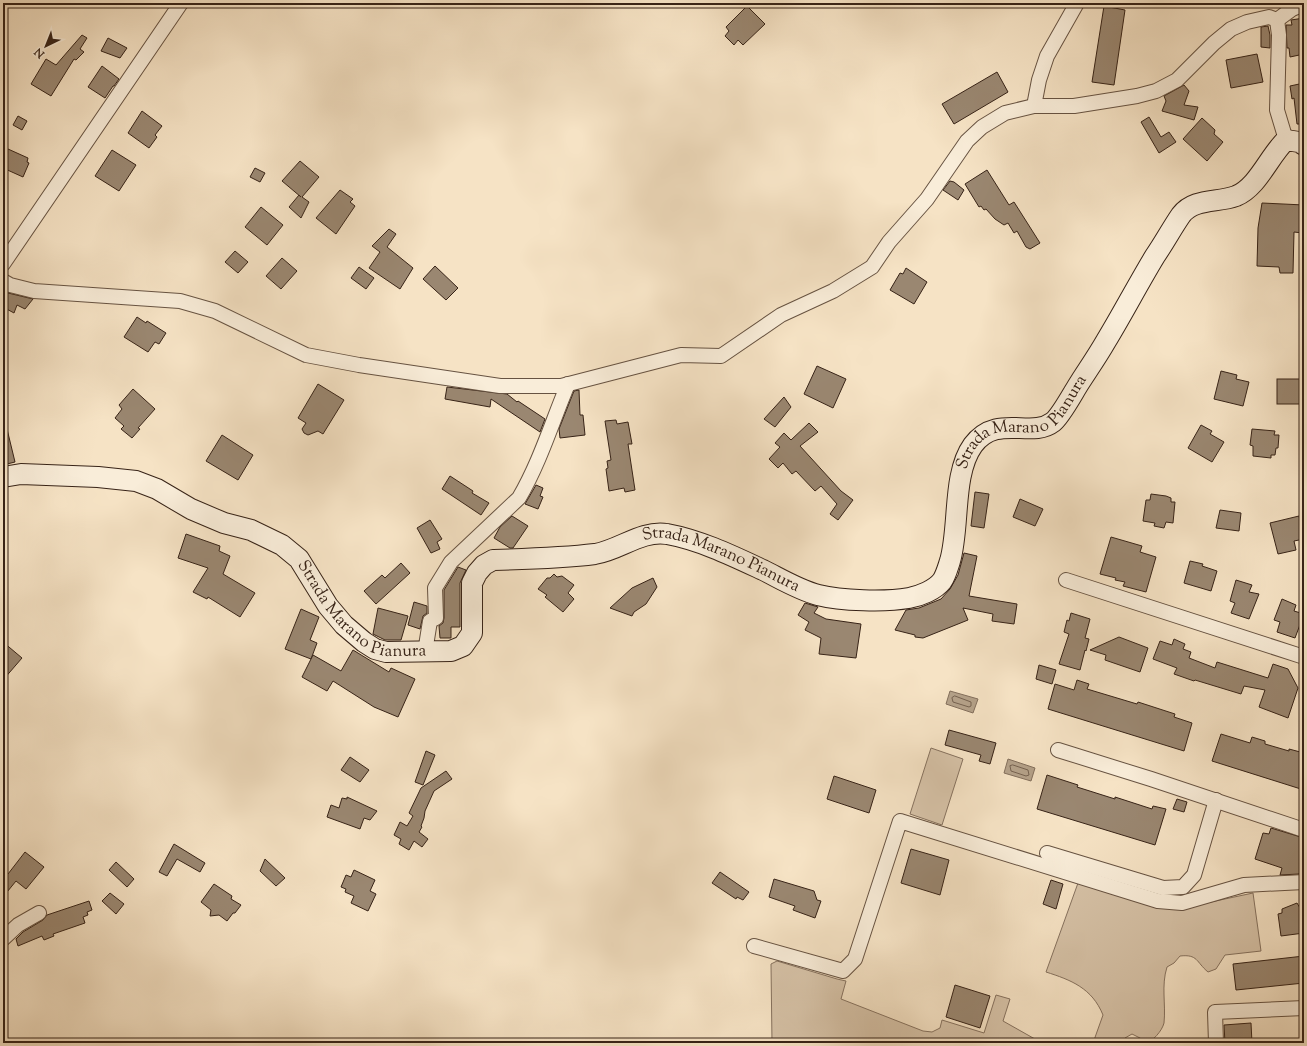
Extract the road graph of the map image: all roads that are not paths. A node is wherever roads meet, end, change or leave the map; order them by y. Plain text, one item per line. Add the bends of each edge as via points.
1 (181, 3) edge
2 (1077, 3) edge
3 (1304, 4) edge
4 (1277, 20) junction
5 (1034, 106) junction
6 (1295, 143) edge
7 (3, 264) edge
8 (3, 281) edge
9 (568, 384) junction
10 (3, 477) edge
11 (1066, 580) dead end
12 (425, 652) junction
13 (1304, 657) edge
14 (1058, 750) dead end
15 (1216, 800) junction
16 (1304, 830) edge
17 (1047, 853) dead end
18 (1304, 882) edge
19 (39, 913) dead end
20 (3, 939) edge
21 (754, 946) dead end
22 (1304, 1008) edge
23 (1216, 1043) edge

1 - 7 street
2 - 5 street via 1047,56
3 - 4 street
4 - 5 street via 1269,17 1231,29 1177,80 1156,91 1074,106
4 - 6 street via 1277,110
5 - 9 street via 1005,113 982,127 967,141 927,199 889,242 872,267 833,291 781,315 720,356 681,355
6 - 12 street, Strada Marano Pianura via 1277,148 1248,188 1236,196 1197,204 1186,209 1139,282 1107,340 1053,422 1039,428 1002,428 987,433 974,444 965,461 959,490 953,550 943,580 932,590 910,598 877,601 817,594 693,540 656,533 598,553 493,560 484,565 472,583 472,632 463,646 451,651
8 - 9 street via 34,291 180,301 214,311 306,355 359,365 500,386
9 - 12 street via 527,485 519,498 451,562 435,588 436,618 430,621
10 - 12 street, Strada Marano Pianura via 21,474 98,477 136,481 157,489 224,523 251,530 282,545 299,559 328,606 344,625 364,642 386,652
11 - 13 street
14 - 15 street
15 - 16 street
15 - 17 street via 1194,875 1183,887 1163,888
18 - 21 street via 1244,885 1182,903 1158,901 900,821 855,959 849,966 843,971
19 - 20 street via 18,925
22 - 23 street via 1216,1012

